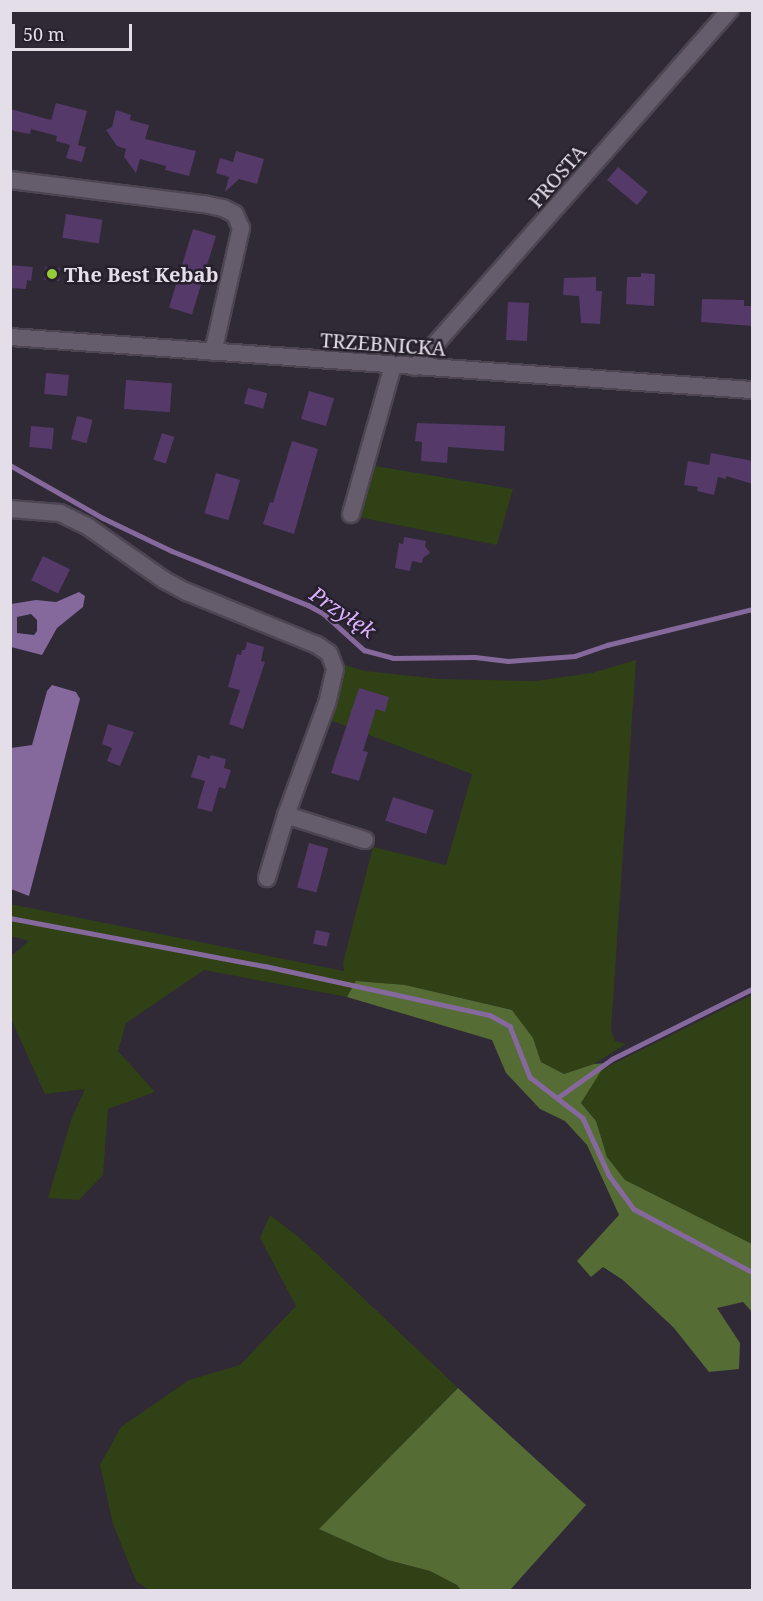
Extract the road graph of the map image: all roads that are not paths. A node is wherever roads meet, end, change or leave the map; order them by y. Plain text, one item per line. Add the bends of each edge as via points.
1 (730, 10) edge
2 (10, 180) edge
3 (10, 337) edge
4 (213, 352) junction
5 (393, 366) junction
6 (415, 367) junction
7 (753, 390) edge
8 (10, 508) edge
9 (351, 514) dead end
10 (286, 815) junction
11 (365, 840) dead end
12 (267, 878) dead end

1 - 6 street, PROSTA
2 - 4 street via 204,204 235,214 240,228
3 - 4 street, TRZEBNICKA
4 - 5 street, TRZEBNICKA
5 - 6 street, TRZEBNICKA
5 - 9 street
6 - 7 street, TRZEBNICKA
8 - 10 street via 60,513 87,526 187,592 329,653 335,669 330,691
10 - 11 street
10 - 12 street

